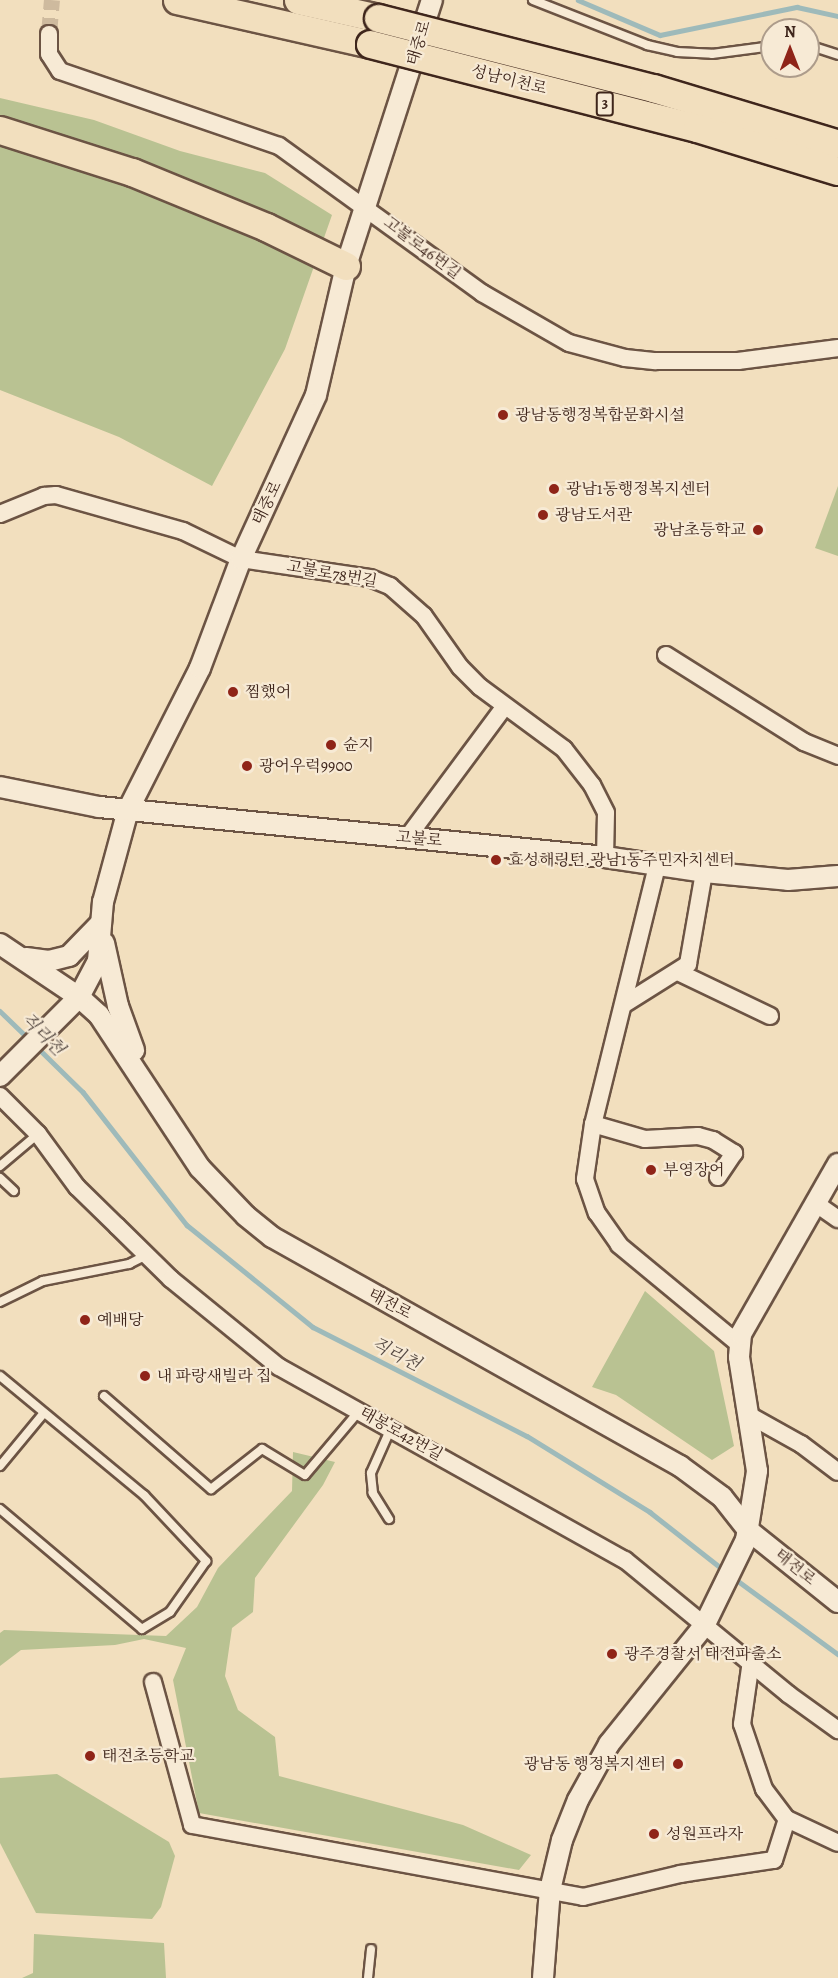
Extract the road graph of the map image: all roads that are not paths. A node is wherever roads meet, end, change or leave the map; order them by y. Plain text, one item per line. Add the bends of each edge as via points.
1 (177, 0) edge
2 (297, 0) edge
3 (432, 0) edge
4 (533, 0) edge
5 (374, 31) junction
6 (49, 34) tunnel mouth
7 (760, 48) edge
8 (820, 49) edge
9 (838, 55) edge
10 (0, 130) edge
11 (838, 144) edge
12 (838, 171) edge
13 (368, 208) junction
14 (346, 266) junction
15 (838, 348) edge
16 (0, 514) edge
17 (241, 559) junction
18 (666, 656) dead end
19 (505, 706) junction
20 (838, 756) edge
21 (0, 787) edge
22 (128, 810) junction
23 (407, 838) junction
24 (605, 857) junction
25 (657, 866) junction
26 (704, 872) junction
27 (838, 876) edge
28 (101, 923) junction
29 (0, 944) edge
30 (20, 958) junction
31 (678, 972) junction
32 (80, 996) junction
33 (623, 1005) junction
34 (770, 1016) dead end
35 (2, 1074) edge
36 (145, 1081) junction
37 (0, 1095) edge
38 (593, 1124) junction
39 (38, 1134) junction
40 (838, 1164) edge
41 (0, 1166) edge
42 (718, 1177) dead end
43 (0, 1178) edge
44 (14, 1191) dead end
45 (815, 1203) junction
46 (838, 1219) edge
47 (147, 1255) junction
48 (0, 1302) edge
49 (740, 1345) junction
50 (0, 1376) edge
51 (104, 1396) dead end
52 (360, 1410) junction
53 (43, 1414) junction
54 (747, 1414) junction
55 (391, 1428) junction
56 (0, 1466) edge
57 (838, 1472) edge
58 (0, 1509) edge
59 (389, 1519) dead end
60 (747, 1535) junction
61 (838, 1602) edge
62 (708, 1617) junction
63 (751, 1661) junction
64 (153, 1682) dead end
65 (838, 1730) edge
66 (787, 1819) junction
67 (838, 1843) edge
68 (550, 1890) junction
69 (371, 1950) dead end
70 (368, 1978) edge
71 (543, 1978) edge

1 - 5 highway, 성남이천로 / 3
2 - 5 highway, 성남이천로 / 3
3 - 13 street, 태중로
4 - 7 lane via 647,45 677,52 712,54
5 - 11 highway, 성남이천로 / 3, bridge via 653,88
5 - 12 highway, 성남이천로 / 3, bridge
6 - 13 street, 고불로46번길 via 49,54 60,71 279,146
8 - 9 lane
10 - 14 highway via 132,172 266,226
13 - 14 street, 태중로
13 - 15 street, 고불로46번길 via 502,306 569,343 656,361 714,362
14 - 17 street, 태중로 via 316,395
16 - 17 street, 고불로78번길 via 56,495 183,531
17 - 19 street, 고불로78번길 via 370,578 390,586 424,616 460,667
17 - 22 street, 태중로 via 200,668
18 - 20 street via 804,742
19 - 23 street
19 - 24 street, 고불로78번길 via 564,749 592,785 606,813
21 - 22 street, 고불로
22 - 23 street, 고불로
22 - 28 street, 태중로 via 109,872
23 - 24 street, 고불로
24 - 25 street, 고불로
25 - 26 street, 고불로
25 - 33 street
26 - 27 street, 고불로 via 788,880
26 - 31 street via 693,953
28 - 30 street via 69,956 49,961
28 - 32 street, 태중로 via 98,961
28 - 36 street via 118,1006
29 - 30 street, 태전로
30 - 32 street, 태전로
31 - 33 street
31 - 34 street
32 - 35 street, 태중로
32 - 36 street, 태전로 via 117,1037
33 - 38 street
36 - 60 street, 태전로 via 200,1168 272,1237 662,1454 722,1497
37 - 39 street, 태봉로42번길
38 - 42 street via 645,1139 698,1136 713,1140 734,1153
38 - 49 street via 585,1179 607,1229 619,1245
39 - 41 lane
39 - 47 street, 태봉로42번길 via 77,1187
40 - 45 street
43 - 44 lane
45 - 46 street
45 - 49 street via 749,1315
47 - 48 lane via 129,1264 42,1281
47 - 52 street, 태봉로42번길 via 279,1367
49 - 54 street
50 - 53 lane
51 - 52 lane via 211,1489 262,1449 305,1475
52 - 55 street, 태봉로42번길
53 - 56 lane
53 - 58 lane via 144,1495 206,1561 170,1612 142,1629
54 - 57 street via 801,1444
54 - 60 street via 757,1471
55 - 59 lane via 371,1473 373,1493
55 - 62 street, 태봉로42번길 via 626,1560
60 - 61 street, 태전로
60 - 62 street
62 - 63 street, 태봉로42번길
62 - 68 street via 593,1768 562,1840
63 - 65 street, 태봉로42번길
63 - 66 street via 742,1724 764,1789
64 - 68 street via 192,1825
66 - 67 street
66 - 68 street via 774,1860 680,1874 583,1897
68 - 71 street
69 - 70 lane

